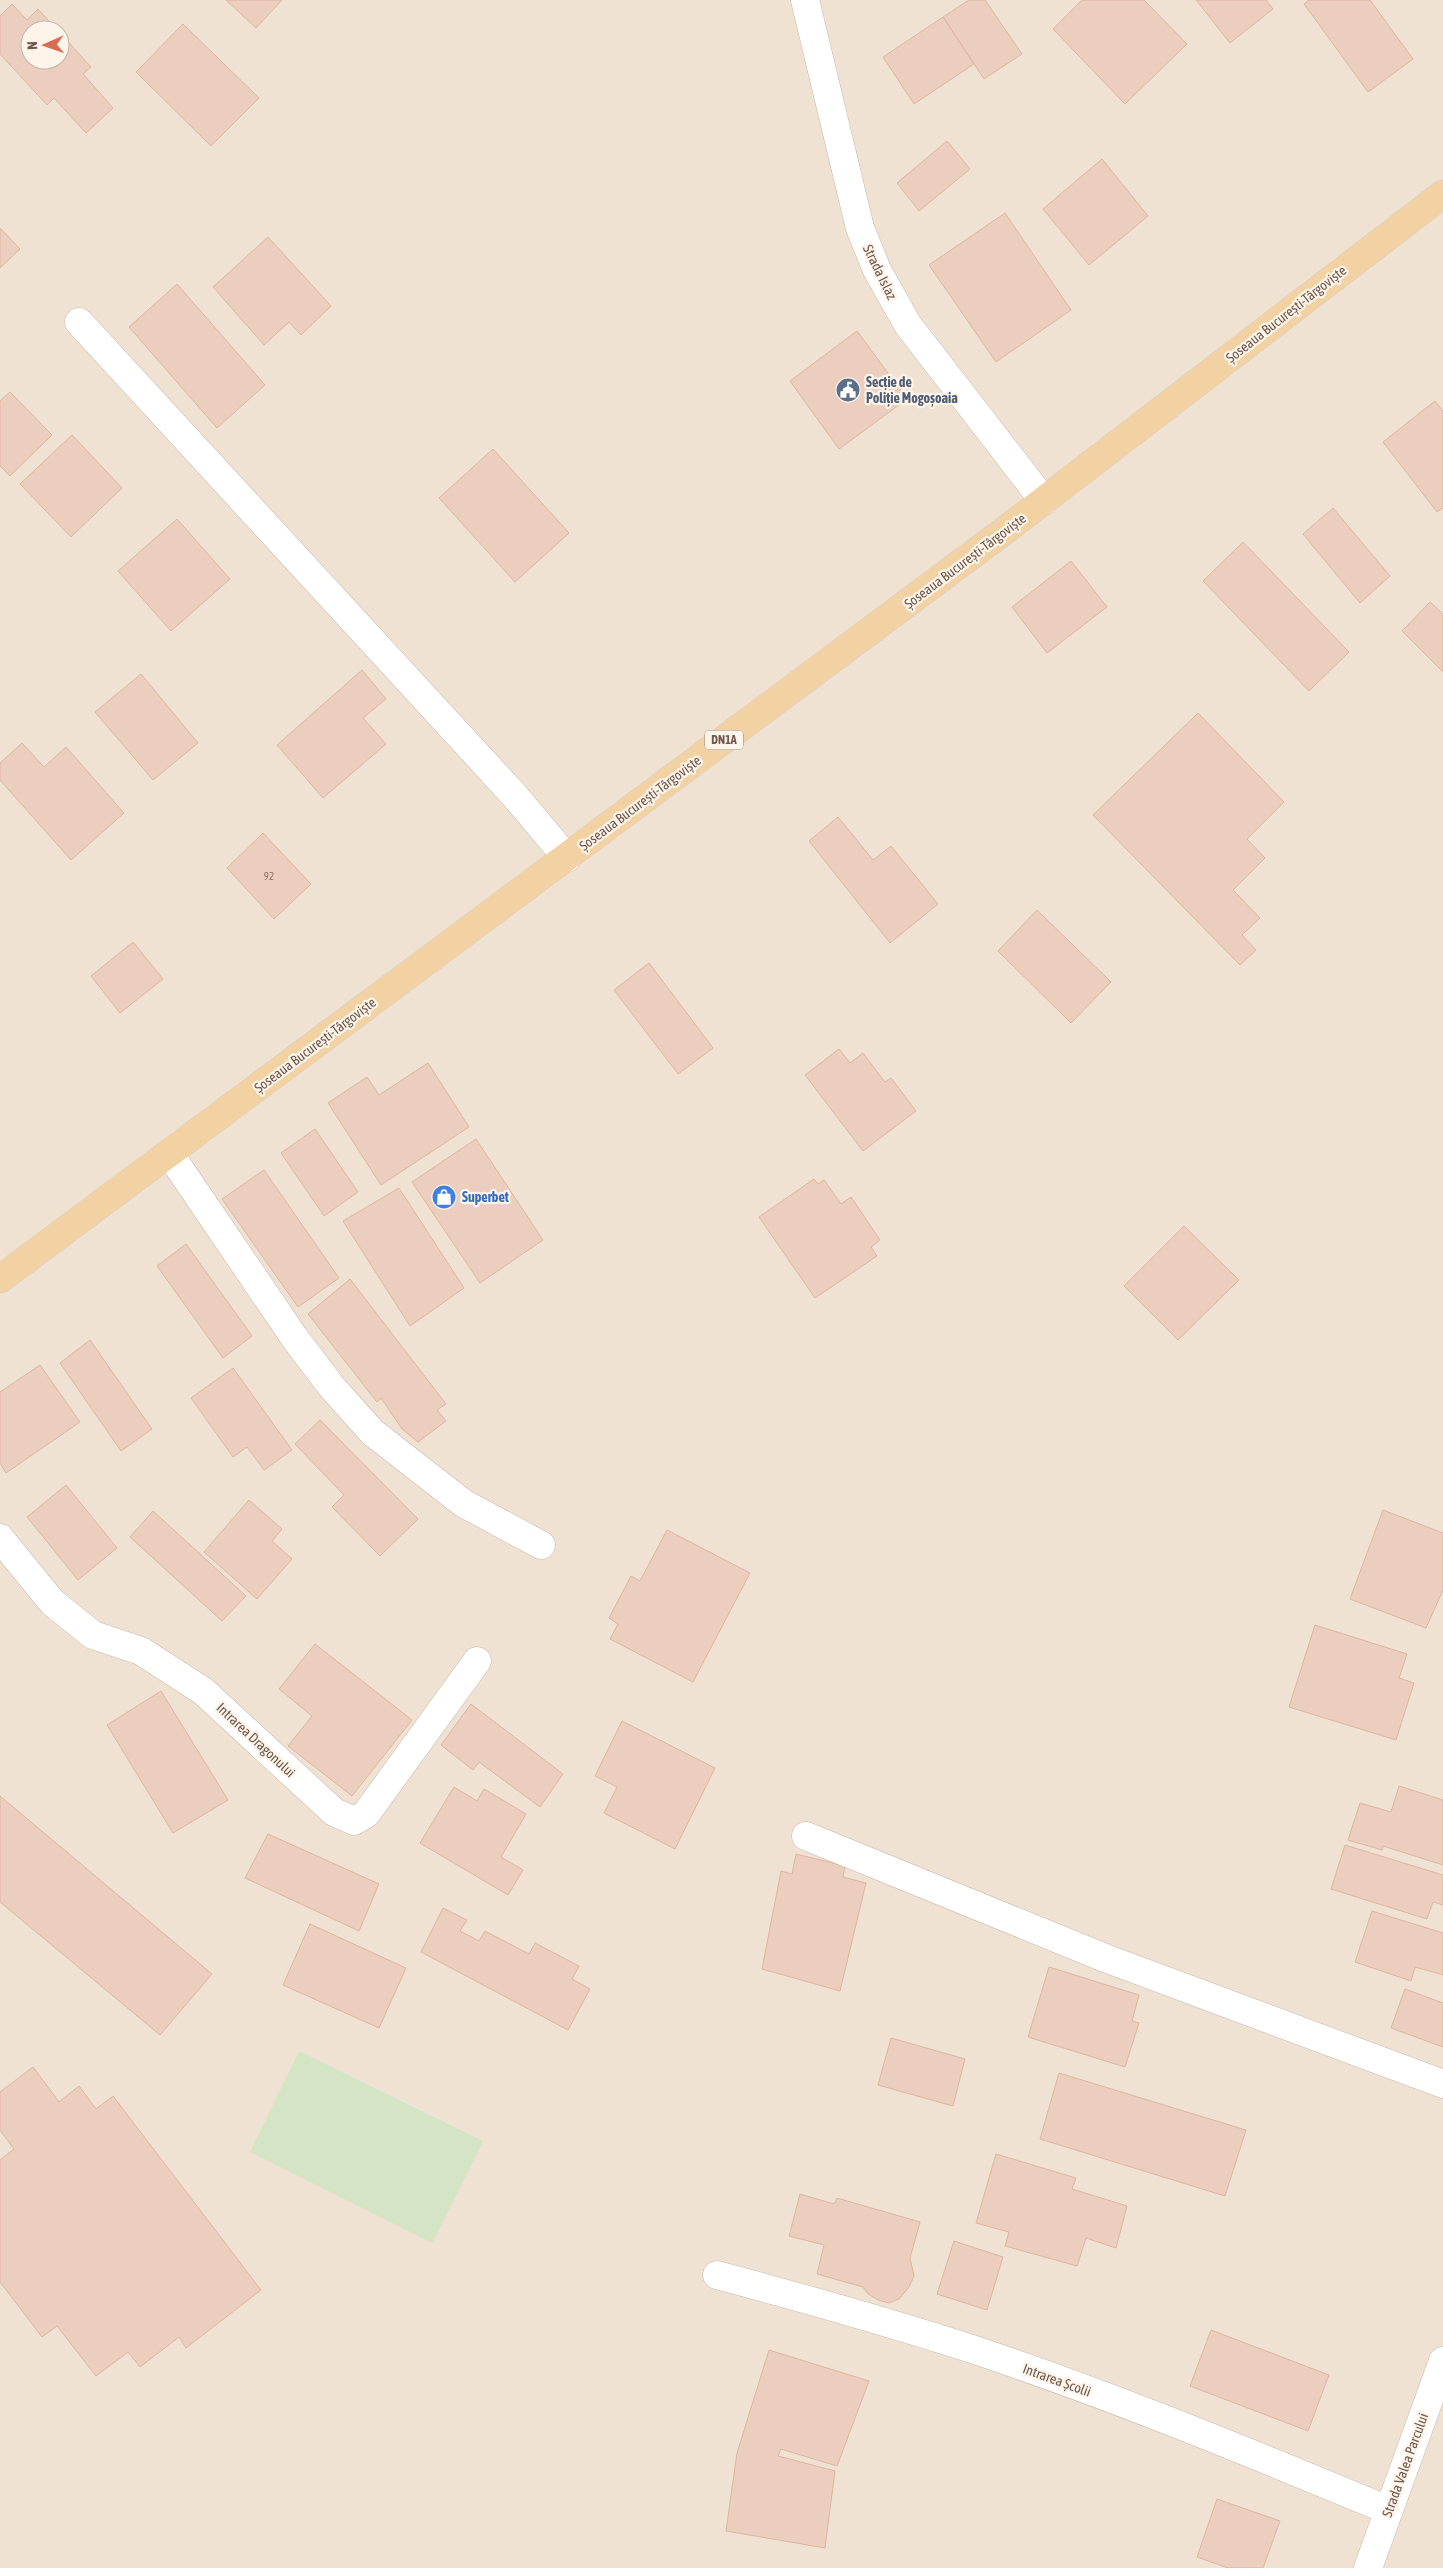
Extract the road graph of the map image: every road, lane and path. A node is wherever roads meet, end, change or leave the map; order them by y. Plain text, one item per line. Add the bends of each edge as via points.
1 (804, 0) edge
2 (1443, 194) edge
3 (79, 322) dead end
4 (1044, 501) junction
5 (566, 858) junction
6 (169, 1153) junction
7 (0, 1279) edge
8 (0, 1538) edge
9 (541, 1545) dead end
10 (477, 1661) dead end
11 (806, 1836) dead end
12 (1443, 2084) edge
13 (718, 2274) dead end
14 (1443, 2361) edge
15 (1388, 2510) junction
16 (1368, 2568) edge

1 - 4 street, Strada Islaz via 860,228 877,270 908,325
2 - 4 main road, Șoseaua București-Târgoviște / DN1A
3 - 5 street via 514,795
4 - 5 main road, Șoseaua București-Târgoviște / DN1A
5 - 6 main road, Șoseaua București-Târgoviște / DN1A
6 - 7 main road, Șoseaua București-Târgoviște / DN1A
6 - 9 street via 294,1337 372,1432 463,1503
8 - 10 street, Intrarea Dragonului via 59,1608 93,1635 142,1651 203,1691 334,1812 354,1821 366,1814
11 - 12 street via 1104,1958
13 - 15 street, Intrarea Școlii via 974,2350 1149,2412
14 - 15 street, Strada Valea Parcului
15 - 16 street, Strada Valea Parcului

